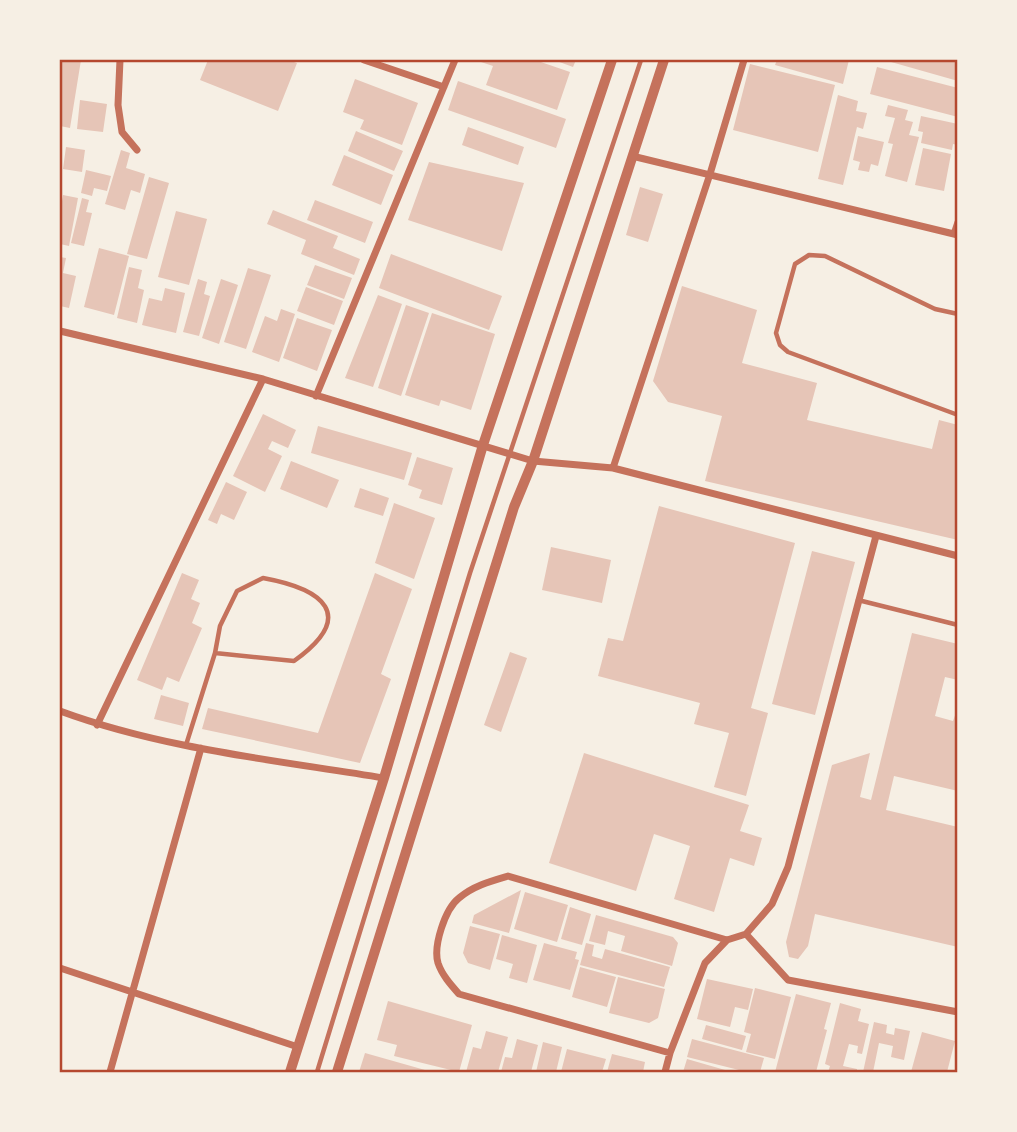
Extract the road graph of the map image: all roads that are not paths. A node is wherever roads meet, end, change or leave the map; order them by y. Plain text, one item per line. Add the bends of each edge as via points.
1 (120, 60) edge
2 (364, 60) edge
3 (455, 60) edge
4 (612, 60) edge
5 (641, 60) edge
6 (664, 60) edge
7 (744, 60) edge
8 (444, 87) junction
9 (137, 150) dead end
10 (632, 156) junction
11 (710, 174) junction
12 (957, 222) edge
13 (956, 235) edge
14 (957, 314) edge
15 (60, 331) edge
16 (263, 379) junction
17 (316, 396) junction
18 (957, 415) edge
19 (483, 445) junction
20 (510, 454) junction
21 (533, 461) junction
22 (613, 468) junction
23 (876, 536) junction
24 (957, 556) edge
25 (858, 600) junction
26 (957, 625) edge
27 (215, 653) junction
28 (60, 711) edge
29 (97, 725) junction
30 (186, 745) junction
31 (201, 748) junction
32 (384, 778) junction
33 (746, 934) junction
34 (727, 940) junction
35 (60, 968) edge
36 (131, 992) junction
37 (957, 1012) edge
38 (298, 1047) junction
39 (670, 1053) junction
40 (110, 1073) edge
41 (290, 1073) edge
42 (317, 1073) edge
43 (337, 1073) edge
44 (665, 1073) edge

1 - 9 street via 122,132
2 - 8 street
3 - 8 street
4 - 19 street
5 - 20 lane
6 - 10 street
7 - 11 street
8 - 17 street
10 - 11 street
10 - 21 street
11 - 13 street
11 - 22 street
12 - 13 street
14 - 18 lane via 935,309 825,256 809,255 795,264 776,333 788,352
15 - 16 street
16 - 17 street
16 - 29 street
17 - 19 street
19 - 20 street
19 - 32 street
20 - 21 street
20 - 42 lane
21 - 22 street
21 - 43 street via 514,507
22 - 23 street
23 - 24 street
23 - 25 street
25 - 26 lane
25 - 33 street via 788,867 772,904
27 - 27 lane via 220,625 237,591 263,578 311,592 326,607 326,632 294,661
27 - 30 lane
28 - 29 street
29 - 30 street
30 - 31 street
31 - 32 street
31 - 36 street
32 - 38 street
33 - 34 street
33 - 37 street via 788,980
34 - 39 street via 705,963
34 - 39 street via 508,876 457,899 440,929 438,961 459,995
35 - 36 street
36 - 38 street
36 - 40 street
38 - 41 street
39 - 44 street

